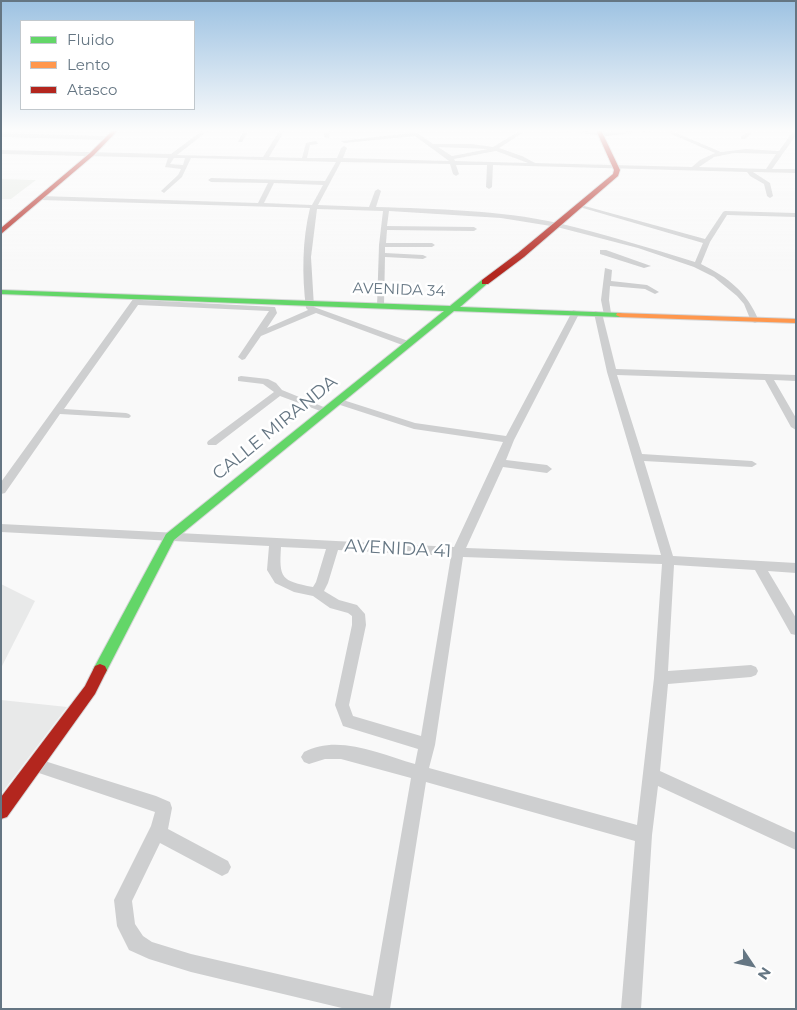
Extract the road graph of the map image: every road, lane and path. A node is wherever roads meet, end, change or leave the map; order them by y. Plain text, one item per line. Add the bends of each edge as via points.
1 (65, 177) edge
2 (179, 177) edge
3 (331, 177) edge
4 (489, 177) edge
5 (612, 177) edge
6 (756, 177) edge
7 (211, 180) dead end
8 (272, 182) junction
9 (328, 183) junction
10 (489, 187) dead end
11 (164, 191) dead end
12 (378, 191) dead end
13 (770, 196) dead end
14 (41, 198) junction
15 (260, 205) junction
16 (314, 206) junction
17 (579, 206) junction
18 (372, 208) junction
19 (386, 209) junction
20 (796, 215) edge
21 (557, 225) junction
22 (384, 228) junction
23 (474, 229) dead end
24 (1, 232) edge
25 (707, 242) junction
26 (382, 244) junction
27 (432, 245) dead end
28 (640, 247) junction
29 (603, 252) dead end
30 (382, 255) junction
31 (423, 257) dead end
32 (623, 258) junction
33 (697, 265) junction
34 (647, 266) dead end
35 (607, 283) junction
36 (1, 292) edge
37 (655, 292) dead end
38 (137, 299) junction
39 (380, 305) junction
40 (311, 306) junction
41 (453, 307) junction
42 (576, 312) junction
43 (602, 313) junction
44 (755, 321) junction
45 (796, 321) edge
46 (259, 335) junction
47 (408, 344) junction
48 (242, 357) dead end
49 (612, 372) junction
50 (768, 377) junction
51 (796, 378) edge
52 (241, 379) dead end
53 (279, 392) junction
54 (337, 401) junction
55 (326, 410) junction
56 (58, 411) junction
57 (126, 416) dead end
58 (796, 427) edge
59 (509, 440) junction
60 (212, 443) dead end
61 (638, 457) junction
62 (500, 463) junction
63 (752, 464) dead end
64 (547, 469) dead end
65 (1, 490) edge
66 (1, 528) edge
67 (170, 536) junction
68 (275, 542) junction
69 (333, 545) junction
70 (458, 552) junction
71 (668, 560) junction
72 (759, 567) junction
73 (796, 568) edge
74 (316, 592) junction
75 (796, 630) edge
76 (751, 671) dead end
77 (661, 678) junction
78 (427, 745) junction
79 (309, 757) dead end
80 (35, 765) junction
81 (420, 773) junction
82 (652, 775) junction
83 (1, 812) edge
84 (159, 828) junction
85 (644, 835) junction
86 (796, 842) edge
87 (222, 867) dead end
88 (380, 1008) edge
89 (631, 1009) edge

1 - 14 street
2 - 11 street
3 - 9 street
4 - 10 street
5 - 17 street, CALLE MIRANDA
6 - 13 street via 767,184
7 - 8 street
8 - 9 street
8 - 15 street
9 - 16 street
12 - 18 street
14 - 15 street
14 - 24 street
15 - 16 street
16 - 18 street
16 - 40 street via 309,228
17 - 21 street, CALLE MIRANDA
17 - 25 street
18 - 19 street
19 - 21 street via 501,216
19 - 22 street
20 - 25 street via 727,212
21 - 28 street
21 - 41 street, CALLE MIRANDA
22 - 23 street
22 - 26 street
25 - 33 street
26 - 27 street
26 - 30 street
28 - 32 street
28 - 33 street
29 - 32 street
30 - 31 street
30 - 39 street
32 - 34 street
32 - 35 street via 611,268
33 - 44 street via 745,300
35 - 37 street via 647,287
35 - 43 street
36 - 38 street, AVENIDA 34
38 - 40 street, AVENIDA 34
38 - 46 street via 272,309 273,313
38 - 56 street
39 - 40 street, AVENIDA 34
39 - 41 street, AVENIDA 34
40 - 46 street
40 - 47 street
41 - 42 street, AVENIDA 34
41 - 47 street, CALLE MIRANDA
42 - 43 street, AVENIDA 34
42 - 59 street
43 - 44 street, AVENIDA 34
43 - 49 street
44 - 45 street, AVENIDA 34
46 - 48 street
47 - 54 street, CALLE MIRANDA
49 - 50 street
49 - 61 street
50 - 51 street
50 - 58 street
52 - 53 street via 265,381
53 - 55 street
53 - 60 street
54 - 55 street, CALLE MIRANDA
54 - 59 street via 414,426
55 - 67 street, CALLE MIRANDA
56 - 57 street
56 - 65 street
59 - 62 street
61 - 63 street
61 - 71 street
62 - 64 street
62 - 70 street
66 - 67 street, AVENIDA 41
67 - 68 street, AVENIDA 41
67 - 80 street, CALLE MIRANDA via 90,690
68 - 69 street, AVENIDA 41
68 - 74 street via 273,570 279,580 298,589
69 - 70 street, AVENIDA 41
69 - 74 street via 322,584
70 - 71 street, AVENIDA 41
70 - 78 street
71 - 72 street, AVENIDA 41
71 - 77 street
72 - 73 street, AVENIDA 41
72 - 75 street
74 - 78 street via 358,614 359,625 342,706 348,721
76 - 77 street
77 - 82 street
78 - 81 street
79 - 81 street via 328,750
80 - 83 street, CALLE MIRANDA
80 - 84 street via 164,808
81 - 85 street
81 - 88 street
82 - 85 street
82 - 86 street
84 - 87 street via 162,835
84 - 88 street via 123,900 126,926 136,943 191,963
85 - 89 street

